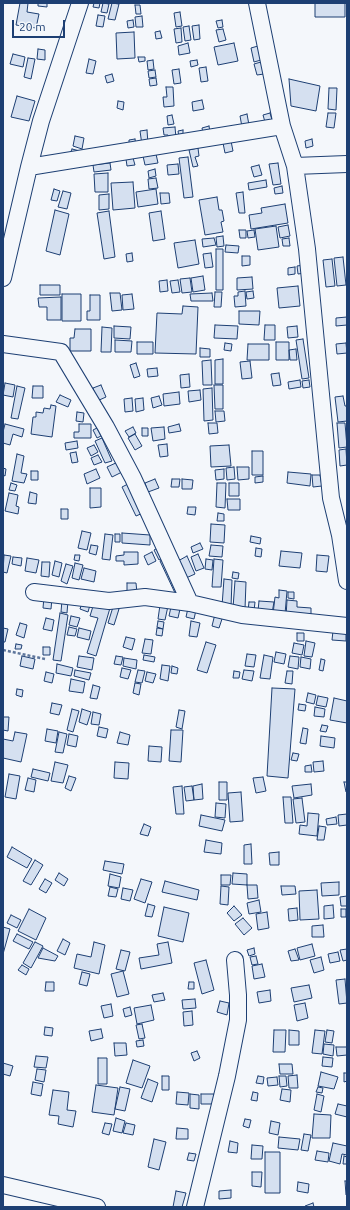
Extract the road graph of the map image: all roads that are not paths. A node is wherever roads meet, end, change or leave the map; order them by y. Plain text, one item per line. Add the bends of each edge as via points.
1 (80, 3) edge
2 (257, 3) edge
3 (282, 126) junction
4 (347, 164) edge
5 (29, 166) junction
6 (295, 166) junction
7 (3, 278) edge
8 (3, 344) edge
9 (344, 530) edge
10 (347, 581) edge
11 (34, 592) dead end
12 (190, 603) junction
13 (347, 626) edge
14 (235, 960) dead end
15 (3, 1185) edge
16 (97, 1207) edge
17 (195, 1207) edge

1 - 5 street
2 - 3 street
3 - 5 street
3 - 6 street
4 - 6 street
5 - 7 street
6 - 9 street via 307,249 331,498
8 - 12 street via 61,352 134,478
9 - 10 street
11 - 12 street via 109,601 145,597
12 - 13 street via 242,614
14 - 17 street via 238,1020
15 - 16 street

